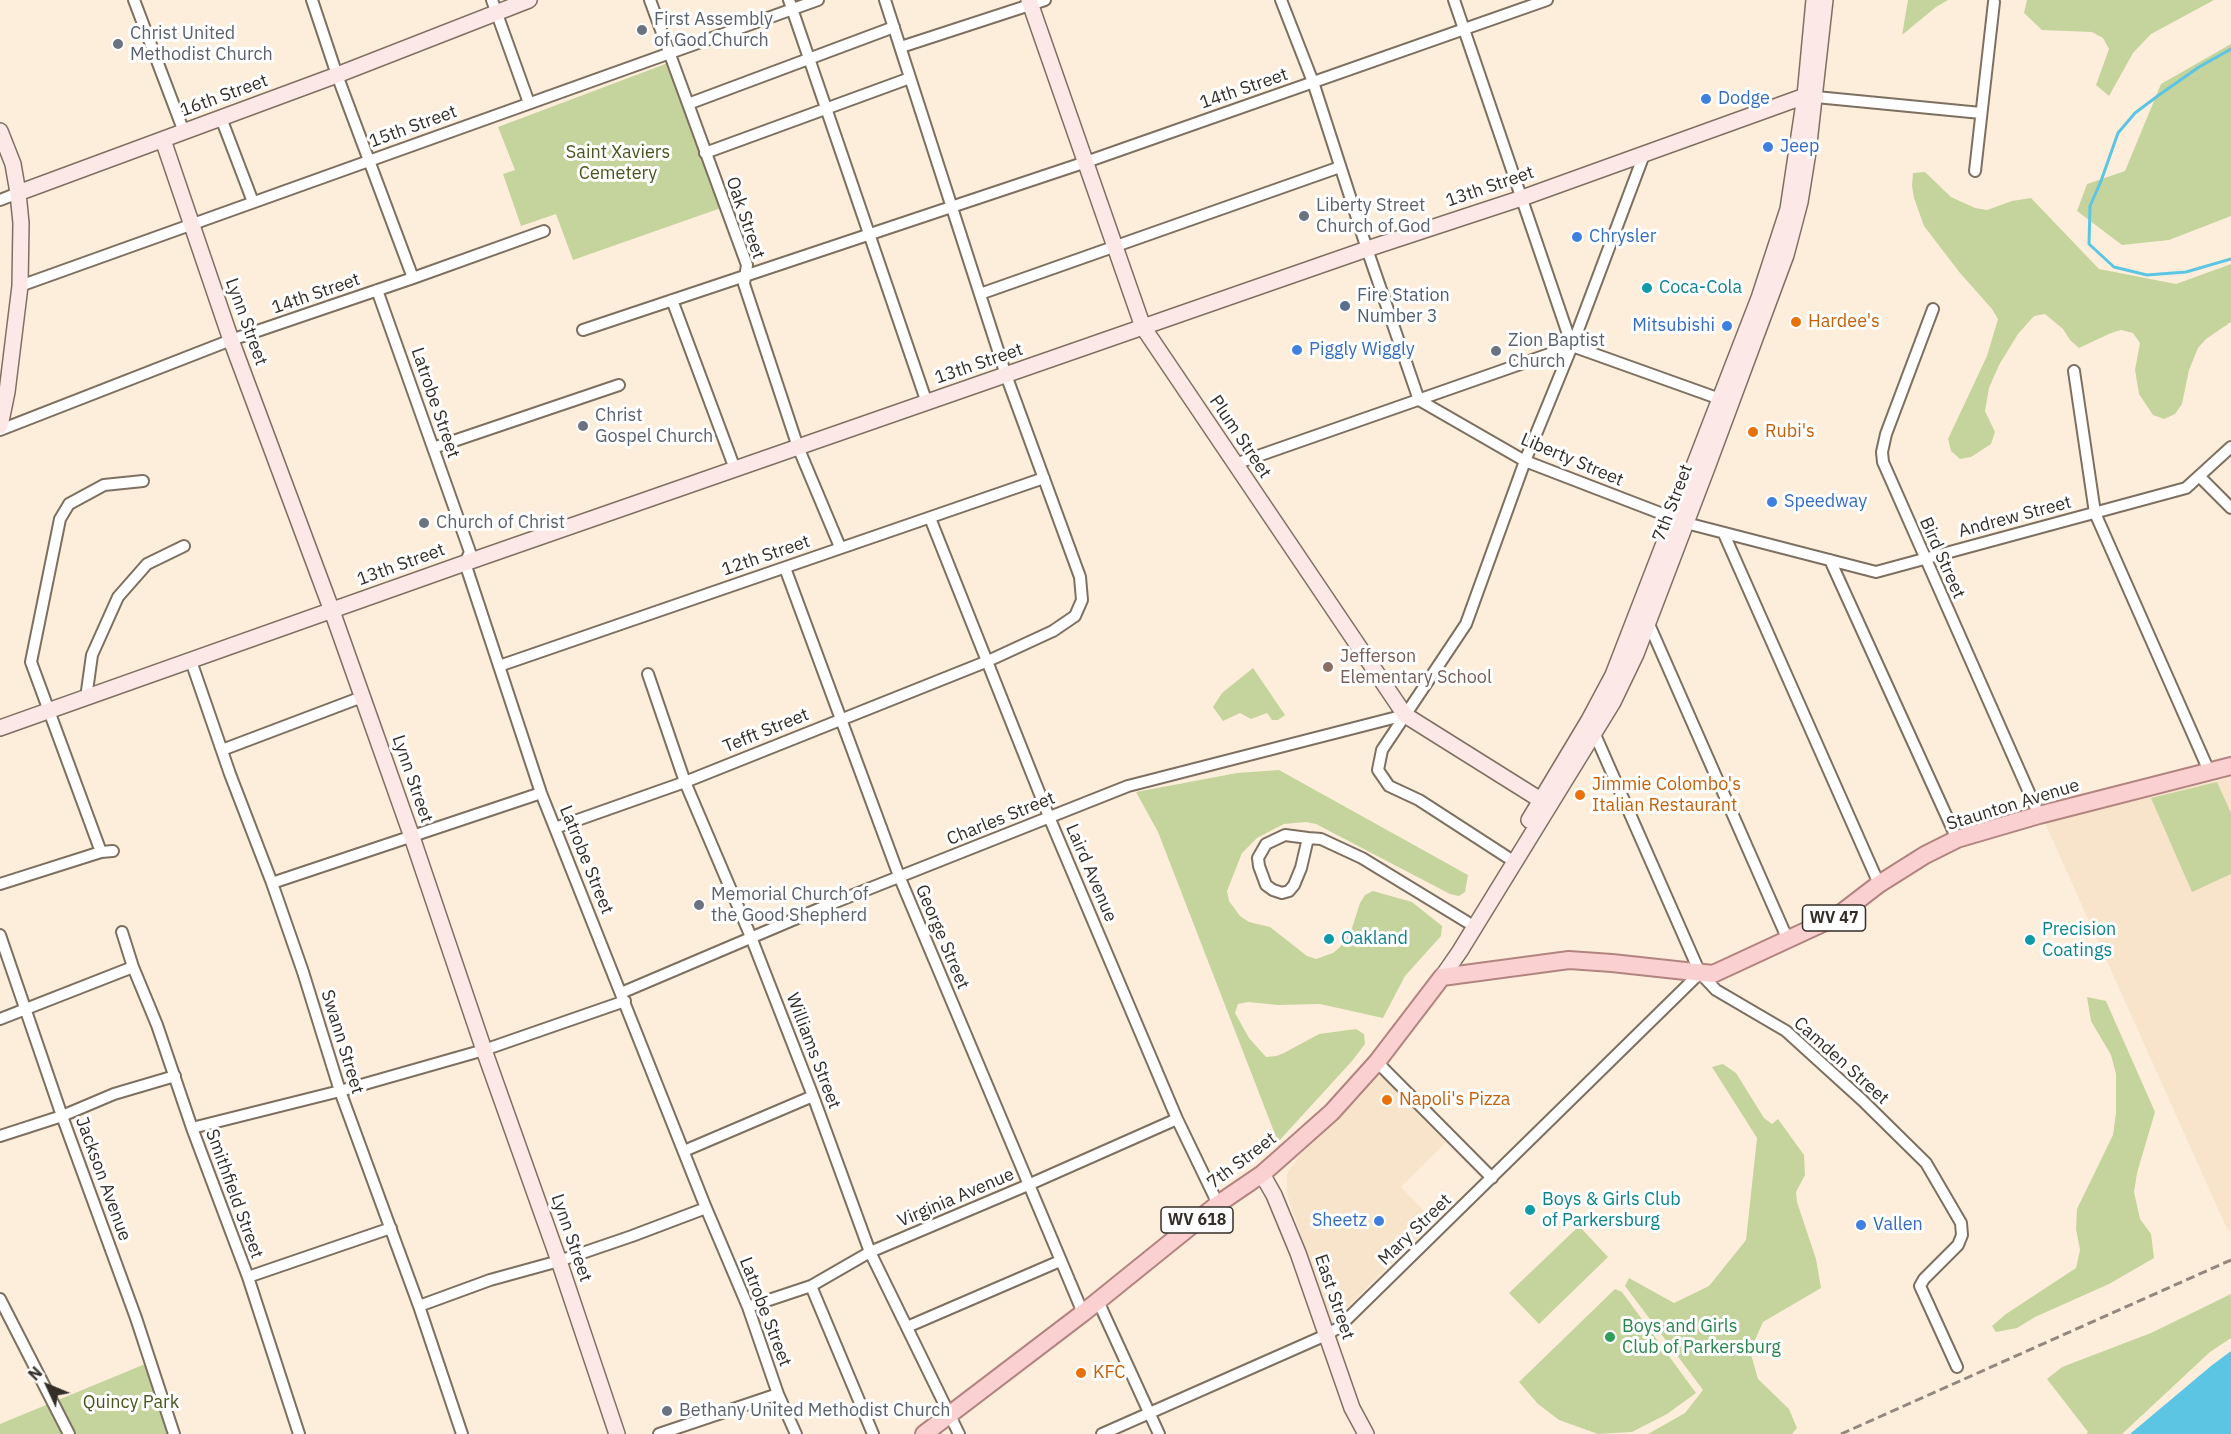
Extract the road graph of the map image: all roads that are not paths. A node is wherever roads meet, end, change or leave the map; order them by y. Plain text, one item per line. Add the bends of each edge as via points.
1 (134, 0) edge
2 (312, 0) edge
3 (529, 0) edge
4 (651, 0) edge
5 (818, 0) edge
6 (885, 0) edge
7 (1281, 0) edge
8 (1454, 0) edge
9 (1546, 0) edge
10 (1814, 0) edge
11 (1824, 0) edge
12 (1035, 2) edge
13 (1994, 2) dead end
14 (791, 4) edge
15 (494, 6) edge
16 (894, 27) junction
17 (1463, 29) junction
18 (901, 47) junction
19 (671, 53) junction
20 (810, 59) junction
21 (337, 75) junction
22 (910, 78) junction
23 (1313, 82) junction
24 (1810, 96) junction
25 (529, 104) junction
26 (688, 104) junction
27 (827, 108) junction
28 (1981, 113) junction
29 (221, 118) junction
30 (0, 131) edge
31 (184, 132) junction
32 (163, 140) junction
33 (1645, 152) junction
34 (705, 153) junction
35 (370, 160) junction
36 (1086, 162) junction
37 (1340, 167) junction
38 (1975, 171) dead end
39 (18, 193) junction
40 (1522, 198) junction
41 (0, 200) edge
42 (253, 202) junction
43 (952, 206) junction
44 (191, 225) junction
45 (544, 231) dead end
46 (868, 234) junction
47 (1115, 246) junction
48 (1367, 249) junction
49 (745, 276) junction
50 (413, 278) junction
51 (20, 286) junction
52 (378, 290) junction
53 (980, 294) junction
54 (672, 300) junction
55 (1933, 309) dead end
56 (1143, 327) junction
57 (583, 330) dead end
58 (231, 340) junction
59 (1572, 346) junction
60 (2074, 371) dead end
61 (1006, 375) junction
62 (620, 385) dead end
63 (1720, 399) junction
64 (1419, 400) junction
65 (927, 402) junction
66 (0, 428) edge
67 (798, 447) junction
68 (2231, 447) edge
69 (433, 448) junction
70 (1525, 461) junction
71 (1235, 464) junction
72 (735, 470) junction
73 (2200, 477) junction
74 (1044, 478) junction
75 (143, 481) dead end
76 (2231, 508) edge
77 (2095, 513) junction
78 (930, 518) junction
79 (1680, 521) junction
80 (1724, 534) junction
81 (184, 546) dead end
82 (840, 547) junction
83 (1924, 558) junction
84 (1830, 560) junction
85 (465, 563) junction
86 (785, 568) junction
87 (332, 610) junction
88 (1648, 622) junction
89 (191, 661) junction
90 (988, 661) junction
91 (499, 666) junction
92 (648, 674) dead end
93 (363, 697) junction
94 (86, 698) junction
95 (50, 711) junction
96 (1406, 715) junction
97 (840, 720) junction
98 (1592, 727) junction
99 (0, 729) edge
100 (222, 750) junction
101 (2231, 766) edge
102 (2209, 771) junction
103 (685, 782) junction
104 (541, 793) junction
105 (1545, 802) junction
106 (2039, 815) junction
107 (1049, 817) junction
108 (555, 828) junction
109 (412, 837) junction
110 (1308, 838) junction
111 (1957, 839) junction
112 (113, 851) dead end
113 (101, 852) junction
114 (1507, 857) junction
115 (899, 876) junction
116 (272, 883) junction
117 (0, 884) edge
118 (1879, 884) junction
119 (1467, 922) junction
120 (122, 932) dead end
121 (0, 935) edge
122 (751, 937) junction
123 (1788, 940) junction
124 (133, 967) junction
125 (1700, 973) junction
126 (1442, 977) junction
127 (623, 997) junction
128 (25, 1010) junction
129 (0, 1019) edge
130 (484, 1050) junction
131 (1377, 1062) junction
132 (175, 1076) junction
133 (340, 1091) junction
134 (813, 1096) junction
135 (62, 1116) junction
136 (1177, 1119) junction
137 (192, 1128) junction
138 (0, 1136) edge
139 (684, 1150) junction
140 (1262, 1174) junction
141 (1492, 1178) junction
142 (1028, 1185) junction
143 (1218, 1204) junction
144 (706, 1208) junction
145 (391, 1228) junction
146 (870, 1252) junction
147 (559, 1261) junction
148 (1060, 1261) junction
149 (248, 1277) junction
150 (811, 1286) junction
151 (0, 1299) edge
152 (1098, 1301) junction
153 (419, 1306) junction
154 (748, 1307) junction
155 (1083, 1313) junction
156 (907, 1327) junction
157 (1326, 1335) junction
158 (1957, 1368) dead end
159 (778, 1394) junction
160 (1149, 1413) junction
161 (950, 1415) junction
162 (69, 1434) edge
163 (174, 1434) edge
164 (299, 1434) edge
165 (462, 1434) edge
166 (617, 1434) edge
167 (659, 1434) edge
168 (796, 1434) edge
169 (873, 1434) edge
170 (924, 1434) edge
171 (958, 1434) edge
172 (1102, 1434) edge
173 (1159, 1434) edge
174 (1366, 1434) edge

1 - 31 street
2 - 21 street
3 - 15 street, 16th Street
4 - 19 street, Oak Street
5 - 14 street, 15th Street
6 - 16 street, Tefft Street
7 - 23 street
8 - 17 street
9 - 17 street, 14th Street
10 - 24 street, 7th Street / WV 618
11 - 24 street, 7th Street / WV 618
12 - 18 street
12 - 36 street, Plum Street
13 - 28 street
14 - 19 street, 15th Street
14 - 20 street
15 - 21 street, 16th Street
15 - 25 street
16 - 18 street, Tefft Street
16 - 20 street
17 - 23 street, 14th Street
17 - 40 street
18 - 22 street, Tefft Street
19 - 25 street, 15th Street
19 - 26 street, Oak Street
20 - 26 street
20 - 27 street
21 - 29 street, 16th Street
21 - 35 street
22 - 27 street
22 - 43 street, Tefft Street
23 - 36 street, 14th Street
23 - 37 street
24 - 28 street, 13th Street
24 - 33 street, 13th Street
24 - 63 street, 7th Street / WV 618 via 1788,209 1760,298
24 - 79 street, 7th Street / WV 618 via 1800,202 1786,255
25 - 35 street, 15th Street
26 - 34 street, Oak Street
27 - 34 street
27 - 46 street
28 - 38 street
29 - 31 street, 16th Street
29 - 42 street
30 - 39 street via 13,164
31 - 32 street, 16th Street
32 - 39 street, 16th Street
32 - 44 street, Lynn Street
33 - 40 street, 13th Street
33 - 59 street
34 - 49 street, Oak Street via 747,265
35 - 42 street, 15th Street
35 - 50 street
36 - 43 street, 14th Street
36 - 47 street, Plum Street
37 - 47 street
37 - 48 street
39 - 41 street, 16th Street
39 - 51 street
40 - 48 street, 13th Street
40 - 59 street
42 - 44 street, 15th Street
43 - 46 street, 14th Street
43 - 53 street, Tefft Street
44 - 51 street, 15th Street
44 - 58 street, Lynn Street
45 - 50 street, 14th Street
46 - 49 street, 14th Street
46 - 65 street
47 - 53 street
47 - 56 street, Plum Street
48 - 56 street, 13th Street
48 - 64 street
49 - 54 street, 14th Street
49 - 67 street, Oak Street via 744,284
50 - 52 street, 14th Street
51 - 66 street
52 - 58 street, 14th Street
52 - 69 street, Latrobe Street
53 - 61 street, Tefft Street
54 - 57 street, 14th Street
54 - 72 street
55 - 83 street, Bird Street via 1882,452 1887,473
56 - 61 street, 13th Street
56 - 71 street, Plum Street
58 - 66 street, 14th Street
58 - 87 street, Lynn Street
59 - 63 street
59 - 64 street
59 - 70 street
60 - 77 street
61 - 65 street, 13th Street
61 - 74 street, Tefft Street
62 - 69 street
63 - 79 street, 7th Street / WV 618
64 - 70 street, Liberty Street
64 - 71 street
65 - 67 street, 13th Street
67 - 72 street, 13th Street
67 - 82 street, Oak Street
68 - 73 street, Andrew Street
69 - 85 street, Latrobe Street via 470,552
70 - 79 street, Liberty Street
70 - 96 street via 1466,624
71 - 96 street, Plum Street
72 - 85 street, 13th Street
73 - 76 street
73 - 77 street, Andrew Street via 2186,488
74 - 78 street, 12th Street
74 - 90 street, Tefft Street via 1080,577 1082,600 1075,616 1053,631
75 - 95 street via 104,485 69,504 60,519 32,663
77 - 83 street, Andrew Street
77 - 102 street
78 - 82 street, 12th Street
78 - 90 street, Laird Avenue
79 - 80 street, Liberty Street
79 - 88 street, 7th Street / WV 618
79 - 98 street, 7th Street / WV 618
80 - 84 street, Andrew Street
80 - 118 street
81 - 94 street via 147,564 118,597 92,655
82 - 86 street, 12th Street
83 - 84 street, Andrew Street via 1876,573
83 - 106 street, Bird Street
84 - 111 street
85 - 87 street, 13th Street
85 - 91 street, Latrobe Street
86 - 91 street, 12th Street
86 - 97 street, George Street
87 - 89 street, 13th Street
87 - 93 street, Lynn Street
88 - 98 street, 7th Street / WV 618 via 1624,680
88 - 123 street
89 - 94 street, 13th Street
89 - 100 street, Swann Street
90 - 97 street, Tefft Street
90 - 107 street, Laird Avenue
91 - 104 street, Latrobe Street
92 - 103 street, Williams Street
93 - 100 street
93 - 109 street, Lynn Street
94 - 95 street, 13th Street
95 - 99 street, 13th Street
95 - 113 street
96 - 105 street, Plum Street
96 - 107 street, Charles Street via 1128,786
96 - 114 street via 1382,750 1378,770 1389,786 1419,800
97 - 103 street, Tefft Street
97 - 115 street, George Street
98 - 105 street, 7th Street / WV 618
98 - 125 street, Camden Street
100 - 116 street, Swann Street
101 - 102 main road, Staunton Avenue / WV 47
102 - 106 main road, Staunton Avenue / WV 47
103 - 108 street, Tefft Street
103 - 122 street, Williams Street
104 - 108 street, Latrobe Street
104 - 109 street
105 - 114 street, 7th Street / WV 618
105 - 126 street, 7th Street / WV 618 via 1461,951
106 - 111 main road, Staunton Avenue / WV 47
107 - 115 street, Charles Street
107 - 136 street, Laird Avenue
108 - 127 street, Latrobe Street
109 - 116 street
109 - 130 street, Lynn Street
110 - 110 street via 1285,835 1266,844 1258,858 1266,885 1282,893 1289,891
110 - 119 street via 1321,839 1362,858
111 - 118 main road, Staunton Avenue / WV 47
112 - 113 street
113 - 117 street
114 - 119 street, 7th Street / WV 618
115 - 122 street, Charles Street
115 - 142 street, George Street
116 - 133 street, Swann Street
118 - 123 main road, Staunton Avenue / WV 47 via 1836,917
119 - 126 street, 7th Street / WV 618 via 1452,945
120 - 124 street, Smithfield Street
121 - 128 street, Jackson Avenue
122 - 127 street, Charles Street
122 - 134 street, Williams Street
123 - 125 main road, Staunton Avenue / WV 47 via 1713,974
124 - 128 street
124 - 132 street, Smithfield Street
125 - 126 main road, Staunton Avenue / WV 47 via 1569,960
125 - 141 street, Mary Street
125 - 158 street, Camden Street via 1716,990 1786,1031 1926,1163 1961,1223 1958,1245 1920,1286
126 - 131 main road, 7th Street / WV 618
127 - 130 street, Charles Street
127 - 139 street, Latrobe Street
128 - 129 street
128 - 135 street, Jackson Avenue
130 - 133 street, Charles Street
130 - 147 street, Lynn Street
131 - 140 main road, 7th Street / WV 618 via 1332,1112
131 - 141 street
132 - 135 street via 114,1094
132 - 137 street, Smithfield Street
133 - 137 street, Charles Street
133 - 145 street, Swann Street
134 - 139 street
134 - 146 street, Williams Street
135 - 138 street
135 - 163 street, Jackson Avenue
136 - 142 street, Virginia Avenue
136 - 143 street, Laird Avenue
137 - 149 street, Smithfield Street
139 - 144 street, Latrobe Street
140 - 143 main road, 7th Street / WV 618
140 - 157 street, East Street via 1298,1253
141 - 157 street, Mary Street via 1338,1328
142 - 146 street, Virginia Avenue
142 - 148 street, George Street
143 - 152 main road, 7th Street / WV 618
144 - 147 street
144 - 154 street, Latrobe Street
145 - 149 street
145 - 153 street, Swann Street
146 - 150 street, Virginia Avenue
146 - 156 street, Williams Street
147 - 153 street via 490,1280
147 - 166 street, Lynn Street
148 - 155 street, George Street
148 - 156 street
149 - 164 street, Smithfield Street
150 - 154 street, Virginia Avenue
150 - 169 street
151 - 162 street
152 - 155 main road, 7th Street / WV 618
152 - 160 street
153 - 165 street, Swann Street
154 - 159 street, Latrobe Street
155 - 161 main road, 7th Street / WV 618
156 - 161 street, Williams Street
157 - 160 street, Mary Street
157 - 174 street, East Street via 1352,1408
159 - 167 street
159 - 168 street, Latrobe Street
160 - 172 street, Mary Street
160 - 173 street
161 - 170 main road, 7th Street / WV 618
161 - 171 street, Williams Street

